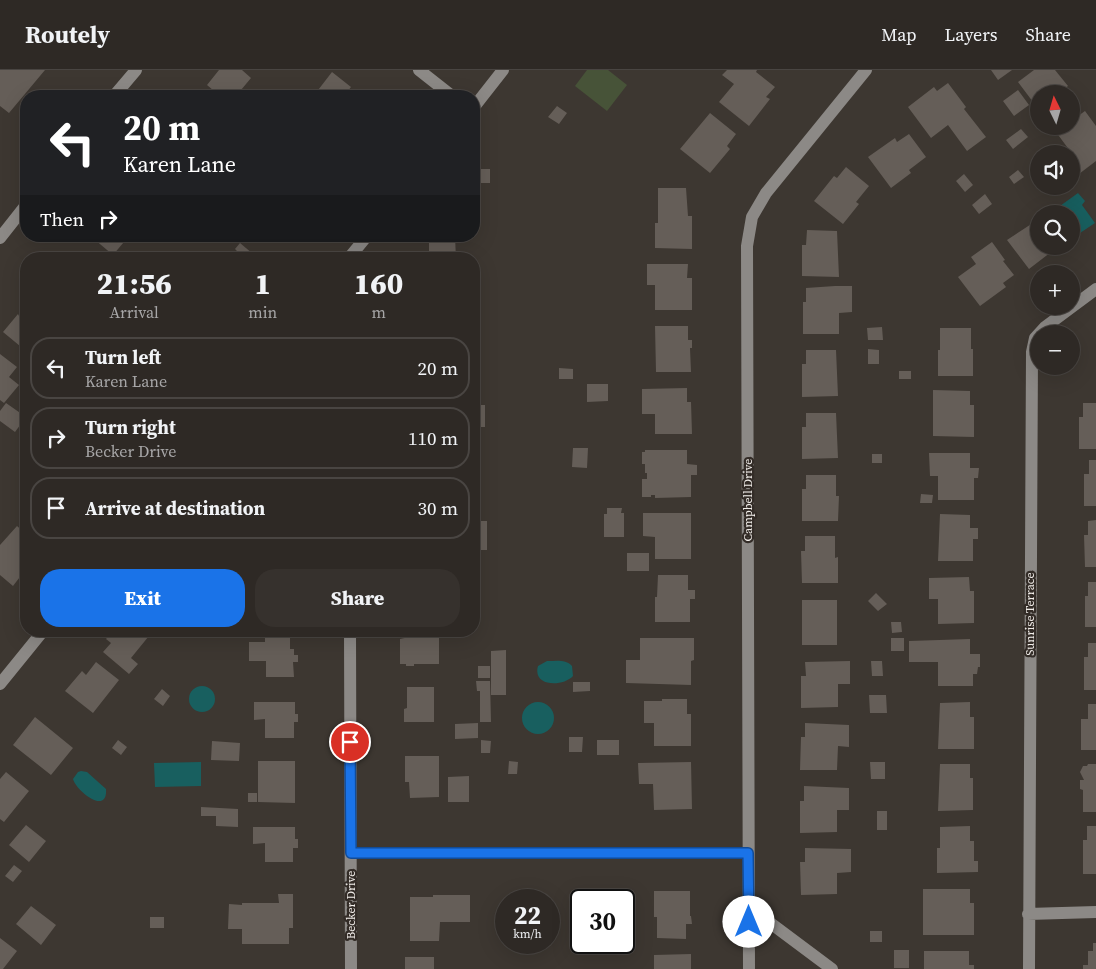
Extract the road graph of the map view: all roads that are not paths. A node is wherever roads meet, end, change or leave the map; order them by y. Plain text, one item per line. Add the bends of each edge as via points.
1 (136, 70) edge
2 (419, 70) edge
3 (503, 70) edge
4 (866, 70) edge
5 (119, 90) edge
6 (444, 90) edge
7 (480, 99) edge
8 (20, 213) edge
9 (0, 238) edge
10 (362, 242) edge
11 (354, 252) edge
12 (1096, 289) edge
13 (39, 637) edge
14 (350, 637) edge
15 (0, 684) edge
16 (351, 853) junction
17 (748, 853) junction
18 (749, 907) junction
19 (1096, 912) edge
20 (1028, 914) junction
21 (351, 969) edge
22 (749, 969) edge
23 (832, 969) edge
24 (1029, 969) edge

1 - 5 street
2 - 6 street
3 - 7 street
4 - 17 street, Campbell Drive via 766,193 752,217 747,246
8 - 9 street
10 - 11 street
12 - 20 street, Sunrise Terrace via 1045,327 1035,338 1032,352
13 - 15 street
14 - 16 street, Becker Drive
16 - 17 street
16 - 21 street, Becker Drive
17 - 18 street, Campbell Drive
18 - 22 street, Campbell Drive
18 - 23 street
19 - 20 street
20 - 24 street, Sunrise Terrace

